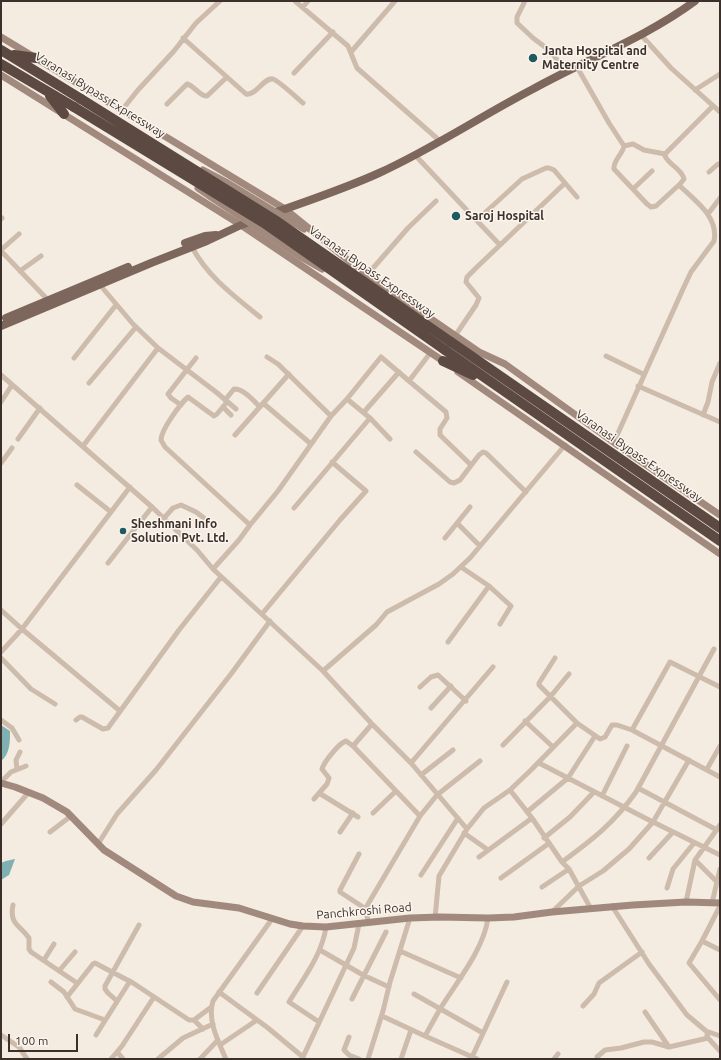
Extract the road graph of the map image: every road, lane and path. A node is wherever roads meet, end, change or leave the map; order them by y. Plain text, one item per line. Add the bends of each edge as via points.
1 (220, 1) edge
2 (295, 1) edge
3 (308, 1) edge
4 (395, 1) edge
5 (525, 1) edge
6 (695, 1) edge
7 (302, 7) junction
8 (333, 32) junction
9 (641, 35) junction
10 (1, 37) edge
11 (183, 38) junction
12 (5, 52) edge
13 (351, 52) junction
14 (36, 58) junction
15 (1, 64) edge
16 (577, 67) junction
17 (567, 72) junction
18 (294, 73) dead end
19 (720, 74) edge
20 (1, 75) edge
21 (227, 77) junction
22 (695, 90) junction
23 (47, 92) junction
24 (303, 103) dead end
25 (167, 104) dead end
26 (713, 106) junction
27 (122, 110) junction
28 (720, 112) edge
29 (64, 114) junction
30 (440, 141) junction
31 (624, 146) junction
32 (168, 153) junction
33 (665, 154) junction
34 (415, 155) junction
35 (720, 165) edge
36 (652, 171) dead end
37 (709, 172) dead end
38 (565, 183) junction
39 (679, 185) junction
40 (633, 189) junction
41 (577, 197) dead end
42 (720, 198) edge
43 (436, 201) dead end
44 (283, 212) junction
45 (708, 214) junction
46 (477, 220) junction
47 (241, 225) junction
48 (19, 234) dead end
49 (219, 235) junction
50 (500, 244) junction
51 (192, 247) junction
52 (1, 250) edge
53 (41, 256) dead end
54 (20, 271) junction
55 (367, 275) junction
56 (100, 285) junction
57 (48, 300) junction
58 (116, 305) junction
59 (260, 317) dead end
60 (1, 320) edge
61 (1, 326) edge
62 (136, 327) junction
63 (450, 343) junction
64 (158, 348) junction
65 (431, 352) junction
66 (479, 352) junction
67 (606, 356) dead end
68 (267, 357) dead end
69 (74, 358) dead end
70 (196, 358) dead end
71 (443, 361) junction
72 (720, 363) edge
73 (186, 371) junction
74 (399, 372) junction
75 (289, 374) junction
76 (643, 374) junction
77 (1, 375) edge
78 (409, 381) junction
79 (89, 383) dead end
80 (511, 383) junction
81 (12, 385) junction
82 (638, 386) junction
83 (509, 395) junction
84 (347, 399) junction
85 (226, 401) junction
86 (1, 402) edge
87 (181, 405) junction
88 (262, 405) junction
89 (222, 407) junction
90 (40, 408) junction
91 (236, 409) dead end
92 (364, 412) junction
93 (231, 415) dead end
94 (703, 415) junction
95 (331, 416) junction
96 (370, 418) junction
97 (720, 422) edge
98 (234, 435) dead end
99 (18, 439) dead end
100 (390, 439) dead end
101 (614, 442) junction
102 (312, 444) junction
103 (565, 445) junction
104 (83, 446) junction
105 (12, 448) dead end
106 (416, 452) dead end
107 (332, 462) junction
108 (1, 463) edge
109 (471, 465) junction
110 (77, 485) dead end
111 (130, 487) junction
112 (526, 492) junction
113 (152, 507) junction
114 (470, 507) dead end
115 (294, 508) dead end
116 (111, 512) junction
117 (720, 515) edge
118 (164, 518) junction
119 (204, 518) dead end
120 (457, 523) junction
121 (250, 525) junction
122 (720, 528) edge
123 (445, 538) dead end
124 (720, 541) edge
125 (480, 546) junction
126 (720, 554) edge
127 (108, 562) dead end
128 (461, 567) junction
129 (213, 569) junction
130 (221, 577) junction
131 (489, 586) junction
132 (1, 610) edge
133 (262, 614) junction
134 (270, 621) junction
135 (500, 624) dead end
136 (22, 629) junction
137 (448, 642) dead end
138 (714, 649) dead end
139 (1, 652) edge
140 (1, 658) edge
141 (555, 658) dead end
142 (493, 667) dead end
143 (323, 671) junction
144 (569, 674) dead end
145 (699, 677) junction
146 (451, 686) junction
147 (420, 687) dead end
148 (720, 688) edge
149 (550, 697) junction
150 (466, 700) junction
151 (55, 704) dead end
152 (431, 708) dead end
153 (120, 711) junction
154 (1, 720) edge
155 (76, 720) dead end
156 (525, 721) junction
157 (576, 723) junction
158 (372, 724) junction
159 (632, 730) junction
160 (595, 736) junction
161 (19, 740) dead end
162 (503, 745) dead end
163 (353, 746) junction
164 (627, 746) dead end
165 (662, 746) junction
166 (720, 746) edge
167 (553, 747) junction
168 (453, 750) dead end
169 (20, 752) dead end
170 (689, 760) junction
171 (480, 761) dead end
172 (539, 762) junction
173 (411, 763) junction
174 (26, 766) dead end
175 (17, 769) junction
176 (707, 770) junction
177 (421, 775) junction
178 (720, 777) edge
179 (568, 778) junction
180 (1, 782) edge
181 (638, 788) junction
182 (510, 790) junction
183 (396, 791) junction
184 (29, 792) junction
185 (319, 792) junction
186 (594, 792) junction
187 (437, 795) junction
188 (602, 796) junction
189 (314, 799) dead end
190 (664, 803) junction
191 (625, 808) junction
192 (527, 812) junction
193 (353, 813) junction
194 (373, 813) dead end
195 (71, 816) junction
196 (420, 816) junction
197 (358, 817) dead end
198 (458, 818) junction
199 (532, 818) junction
200 (653, 822) junction
201 (1, 824) edge
202 (720, 825) edge
203 (717, 830) junction
204 (466, 831) junction
205 (50, 832) dead end
206 (340, 832) dead end
207 (673, 832) junction
208 (544, 838) junction
209 (694, 843) junction
210 (98, 844) junction
211 (548, 844) junction
212 (704, 848) junction
213 (488, 850) junction
214 (359, 854) dead end
215 (720, 855) edge
216 (479, 857) dead end
217 (649, 858) dead end
218 (695, 860) junction
219 (562, 862) junction
220 (569, 869) junction
221 (720, 869) edge
222 (421, 875) dead end
223 (501, 878) dead end
224 (717, 882) junction
225 (578, 886) junction
226 (542, 887) dead end
227 (667, 888) dead end
228 (686, 902) junction
229 (712, 903) junction
230 (720, 904) edge
231 (13, 905) dead end
232 (612, 906) junction
233 (366, 909) junction
234 (591, 909) junction
235 (552, 912) junction
236 (410, 918) junction
237 (435, 918) junction
238 (488, 918) junction
239 (272, 919) junction
240 (368, 922) junction
241 (359, 924) junction
242 (139, 925) dead end
243 (303, 926) junction
244 (326, 927) junction
245 (386, 932) dead end
246 (702, 941) junction
247 (54, 944) dead end
248 (320, 950) junction
249 (720, 950) edge
250 (400, 951) junction
251 (75, 952) dead end
252 (642, 952) junction
253 (44, 960) junction
254 (346, 965) junction
255 (59, 971) junction
256 (113, 972) junction
257 (363, 975) junction
258 (461, 978) junction
259 (130, 981) junction
260 (52, 982) dead end
261 (507, 982) dead end
262 (77, 983) junction
263 (389, 987) junction
264 (219, 992) junction
265 (256, 993) dead end
266 (414, 994) dead end
267 (67, 997) junction
268 (154, 997) junction
269 (352, 999) dead end
270 (720, 999) edge
271 (117, 1000) junction
272 (583, 1006) dead end
273 (210, 1008) junction
274 (440, 1009) junction
275 (644, 1012) dead end
276 (382, 1016) junction
277 (105, 1020) junction
278 (194, 1020) junction
279 (257, 1020) junction
280 (319, 1022) junction
281 (213, 1024) junction
282 (203, 1029) junction
283 (410, 1030) junction
284 (706, 1031) junction
285 (483, 1033) junction
286 (1, 1035) edge
287 (96, 1035) dead end
288 (425, 1036) junction
289 (720, 1036) edge
290 (349, 1037) dead end
291 (708, 1038) junction
292 (219, 1042) junction
293 (669, 1047) junction
294 (720, 1051) edge
295 (117, 1052) junction
296 (558, 1054) dead end
297 (302, 1058) edge
298 (474, 1058) edge
299 (27, 1059) edge
300 (111, 1059) edge
301 (123, 1059) edge
302 (158, 1059) edge
303 (200, 1059) edge
304 (226, 1059) edge
305 (359, 1059) edge
306 (368, 1059) edge
307 (401, 1059) edge
308 (554, 1059) edge
309 (597, 1059) edge

1 - 11 street
2 - 7 street
3 - 7 street
4 - 13 street
5 - 17 street via 517,17 517,23 549,50
6 - 9 main road
7 - 8 street
8 - 13 street
8 - 18 street
9 - 16 main road
9 - 22 street
10 - 14 street
11 - 21 street
11 - 27 street
12 - 14 highway
12 - 32 highway, Varanasi Bypass Expressway, bridge
13 - 30 street via 357,68
14 - 27 street
15 - 23 highway, Varanasi Bypass Expressway
16 - 17 main road
16 - 31 street
17 - 30 main road via 533,88
19 - 22 street
20 - 29 street
21 - 24 street via 248,95 272,79
21 - 25 street via 207,96 203,96 187,84
22 - 26 street
23 - 29 highway
23 - 63 highway, Varanasi Bypass Expressway, bridge via 264,223 351,286
26 - 28 street
26 - 33 street
27 - 44 street
29 - 47 street
30 - 34 main road
31 - 33 street via 633,144 644,150
31 - 40 street via 614,167
32 - 44 street, bridge
32 - 63 highway, Varanasi Bypass Expressway, bridge via 278,222
33 - 39 street via 666,160 684,177
34 - 44 main road via 377,174
34 - 46 street
35 - 37 street
36 - 40 street
38 - 41 street
38 - 46 street via 551,168 538,171 522,179
38 - 50 street
39 - 40 street via 654,207 647,204
39 - 45 street
42 - 45 street
43 - 55 street via 408,228
44 - 47 main road
44 - 55 street
45 - 76 street via 713,221 714,241 688,278
46 - 50 street
47 - 49 main road
47 - 65 street
48 - 52 street
49 - 51 main road
49 - 57 main road via 205,236
50 - 63 street via 467,277 466,282 479,298
51 - 56 main road
51 - 59 street via 198,259 220,284
52 - 54 street
53 - 54 street
54 - 57 street
55 - 63 street
56 - 58 street
56 - 61 main road
57 - 60 main road
58 - 62 street
58 - 69 street
62 - 64 street
62 - 79 street
63 - 66 street
63 - 80 highway, Varanasi Bypass Expressway
63 - 83 highway, Varanasi Bypass Expressway
64 - 73 street
64 - 104 street
65 - 71 street
65 - 78 street
66 - 80 highway
66 - 101 street via 505,364
67 - 76 street
68 - 75 street
70 - 73 street
71 - 83 highway
71 - 103 street
72 - 94 street
73 - 85 street
73 - 87 street via 168,394
74 - 78 street
74 - 84 street via 381,357
74 - 92 street
75 - 88 street
75 - 95 street
76 - 82 street
77 - 81 street
78 - 109 street via 446,412 447,418 440,429 440,435
80 - 122 highway, Varanasi Bypass Expressway
81 - 86 street
81 - 90 street
82 - 94 street
82 - 101 street
83 - 124 highway, Varanasi Bypass Expressway
84 - 92 street
84 - 95 street
85 - 88 street via 234,389 238,389
85 - 89 street
85 - 91 street
87 - 89 street via 186,398 190,398 214,416
87 - 121 street via 163,431 161,440 165,447
88 - 98 street
88 - 102 street
89 - 93 street
90 - 99 street
90 - 104 street
92 - 96 street
94 - 97 street
95 - 102 street
96 - 100 street
96 - 107 street
101 - 117 street
102 - 121 street
103 - 112 street
103 - 126 street
104 - 111 street
105 - 108 street
106 - 109 street via 454,483 460,480
107 - 115 street
107 - 133 street via 366,491
109 - 112 street via 479,455 486,453
110 - 116 street
111 - 113 street
111 - 116 street
112 - 125 street
113 - 118 street
113 - 127 street
114 - 120 street
116 - 136 street
118 - 119 street via 173,508 181,505
118 - 129 street
120 - 123 street
120 - 125 street
121 - 129 street
125 - 128 street
128 - 131 street
128 - 143 street via 439,584 387,612 376,625
129 - 130 street
130 - 133 street
130 - 153 street
131 - 135 street via 511,606
131 - 137 street
132 - 136 street
133 - 134 street
134 - 143 street
134 - 210 street via 156,770 117,814
136 - 139 street
136 - 153 street
138 - 145 street
140 - 151 street via 31,689
141 - 149 street via 539,683
142 - 150 street
143 - 158 street
144 - 149 street
145 - 148 street
145 - 159 street via 670,662
145 - 165 street
146 - 147 street via 435,675
146 - 150 street
146 - 152 street
149 - 156 street
149 - 157 street
150 - 173 street
153 - 155 street via 106,729 82,717
154 - 161 street via 12,728
156 - 162 street
156 - 167 street
157 - 160 street
157 - 167 street
158 - 163 street
158 - 173 street
159 - 160 street via 612,725 603,738
159 - 165 street
160 - 179 street
163 - 183 street
163 - 185 street via 343,742 324,765 322,769 329,778
164 - 188 street
165 - 170 street
165 - 181 street
166 - 176 street
167 - 172 street
168 - 177 street
169 - 175 street via 16,760
170 - 176 street
170 - 190 street
171 - 187 street
172 - 179 street
172 - 182 street
173 - 177 street
174 - 175 street
175 - 180 street
176 - 178 street
177 - 187 street
179 - 186 street
179 - 192 street
180 - 184 street, Panchkroshi Road
181 - 190 street
181 - 191 street
182 - 192 street
182 - 204 street via 484,808
183 - 194 street
183 - 196 street
184 - 195 street, Panchkroshi Road
184 - 201 street
185 - 189 street
185 - 193 street
186 - 188 street
186 - 208 street via 570,817
187 - 196 street
187 - 198 street
188 - 191 street
190 - 200 street
190 - 203 street
191 - 200 street
191 - 219 street via 600,833
192 - 199 street
193 - 197 street
193 - 206 street
195 - 205 street
195 - 210 street, Panchkroshi Road
196 - 233 street
198 - 204 street
198 - 222 street
199 - 208 street
199 - 213 street
200 - 207 street
200 - 225 street via 629,849 603,872
202 - 203 street
203 - 212 street
204 - 213 street
204 - 237 street via 439,876
207 - 209 street
207 - 217 street
208 - 211 street
209 - 212 street
209 - 227 street via 673,869
210 - 239 street, Panchkroshi Road via 176,896 193,902 239,908
211 - 219 street
211 - 223 street
212 - 215 street
212 - 218 street
213 - 216 street
214 - 233 street via 340,892
218 - 224 street
218 - 228 street
219 - 220 street
220 - 225 street
220 - 226 street
221 - 224 street
224 - 229 street
225 - 234 street
225 - 235 street
228 - 229 street, Panchkroshi Road
228 - 232 street, Panchkroshi Road
229 - 230 street, Panchkroshi Road
230 - 246 street
231 - 253 street via 12,919 29,938 29,949
232 - 234 street, Panchkroshi Road
232 - 252 street
233 - 240 street
234 - 235 street, Panchkroshi Road
235 - 238 street, Panchkroshi Road
236 - 237 street, Panchkroshi Road
236 - 240 street, Panchkroshi Road
236 - 250 street
237 - 238 street, Panchkroshi Road
238 - 258 street via 484,935
239 - 243 street, Panchkroshi Road
239 - 264 street
240 - 241 street, Panchkroshi Road
241 - 244 street, Panchkroshi Road
241 - 254 street via 354,948
242 - 256 street
243 - 244 street, Panchkroshi Road
243 - 265 street
244 - 248 street
245 - 257 street
246 - 249 street
246 - 270 street via 689,963
247 - 253 street
248 - 254 street
248 - 280 street via 289,1002
250 - 258 street
250 - 263 street
251 - 255 street
252 - 272 street via 599,983 594,994
252 - 284 street via 687,1016
253 - 255 street
254 - 257 street
254 - 280 street
255 - 262 street
256 - 259 street
256 - 262 street via 95,963
256 - 271 street via 105,989
257 - 263 street
257 - 269 street
258 - 274 street
259 - 268 street
259 - 271 street
260 - 267 street
261 - 285 street
262 - 267 street
263 - 276 street
264 - 273 street
264 - 279 street
266 - 274 street
267 - 277 street via 75,1009
268 - 278 street via 189,1020
268 - 295 street
271 - 277 street
273 - 278 street
273 - 281 street
274 - 285 street
274 - 288 street
275 - 293 street
276 - 283 street
276 - 306 street
277 - 287 street
278 - 282 street
279 - 292 street
279 - 297 street
280 - 297 street
281 - 282 street
281 - 292 street
282 - 302 street via 183,1038
283 - 288 street
283 - 307 street
284 - 289 street
284 - 291 street
285 - 298 street
286 - 299 street via 19,1047
288 - 298 street
290 - 305 street via 344,1050
291 - 293 street
291 - 294 street
292 - 303 street
292 - 304 street
293 - 309 street via 644,1042 605,1050
295 - 300 street
295 - 301 street
296 - 308 street

